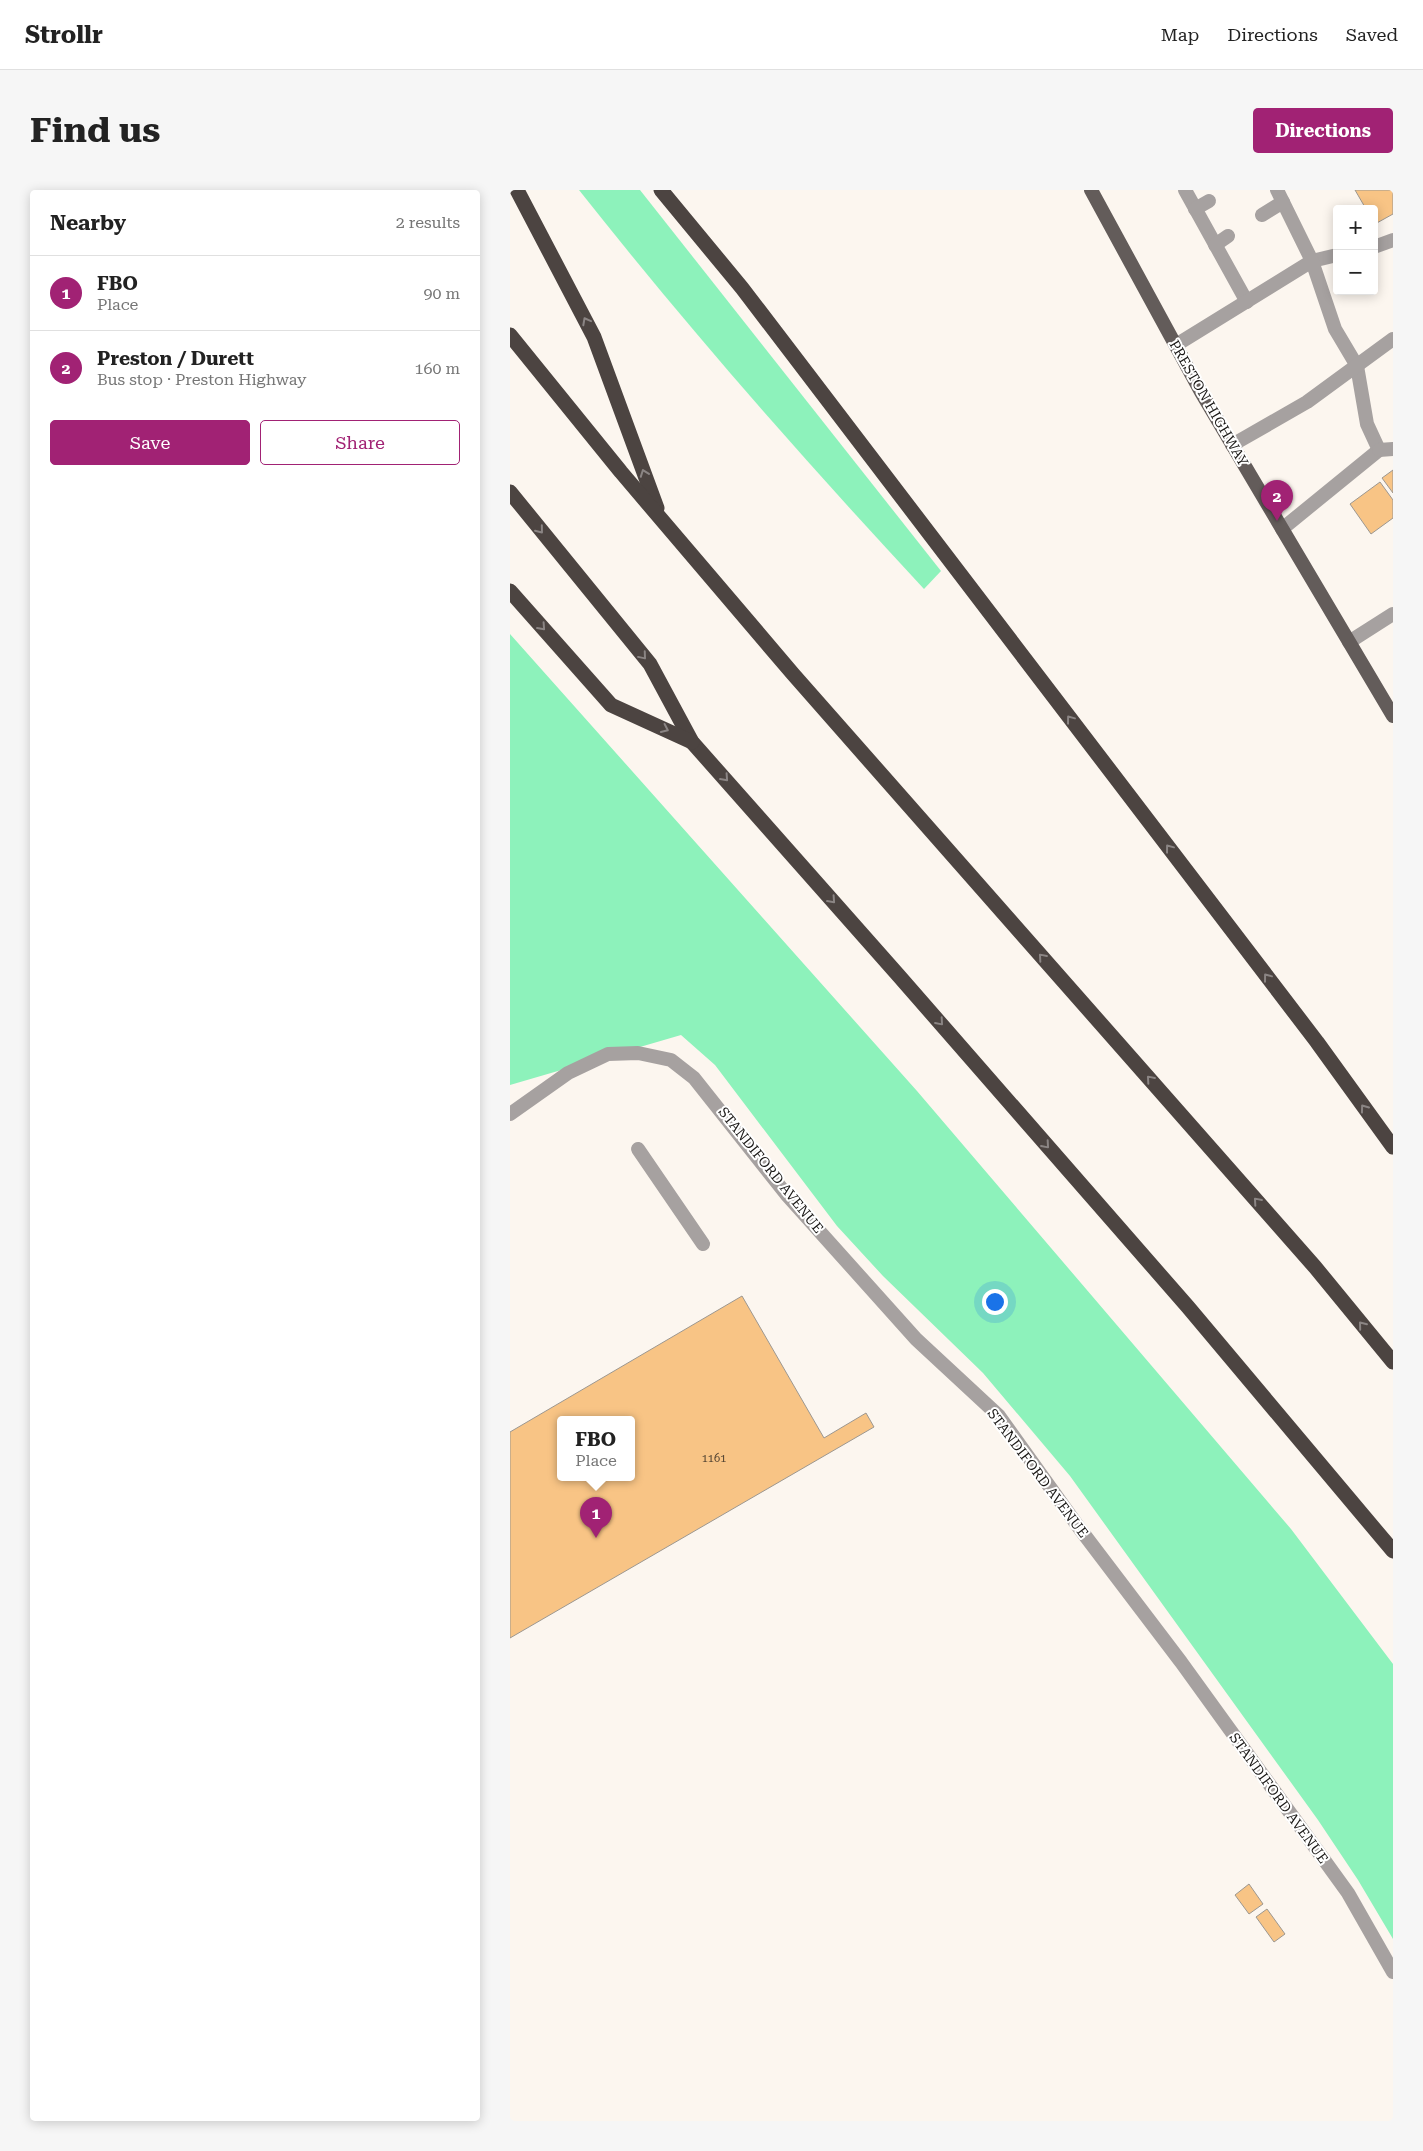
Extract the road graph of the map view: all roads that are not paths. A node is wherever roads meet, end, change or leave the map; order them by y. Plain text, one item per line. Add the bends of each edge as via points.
1 (517, 190) edge
2 (661, 190) edge
3 (1091, 190) edge
4 (1185, 190) edge
5 (1280, 196) edge
6 (1209, 201) dead end
7 (1195, 209) junction
8 (1262, 215) dead end
9 (1228, 236) dead end
10 (1393, 240) edge
11 (1214, 245) junction
12 (1378, 245) edge
13 (1333, 256) edge
14 (1312, 261) junction
15 (1246, 302) junction
16 (510, 335) edge
17 (1393, 339) edge
18 (1176, 345) junction
19 (1357, 366) junction
20 (1232, 445) junction
21 (1386, 449) edge
22 (510, 492) edge
23 (661, 518) junction
24 (1282, 529) junction
25 (510, 591) edge
26 (1393, 614) edge
27 (1349, 642) junction
28 (1393, 716) edge
29 (692, 742) junction
30 (510, 1114) edge
31 (1393, 1147) edge
32 (638, 1149) dead end
33 (703, 1244) dead end
34 (1393, 1362) edge
35 (1393, 1551) edge
36 (1393, 1972) edge

23 -> 1 highway via 594,337
31 -> 2 highway via 1317,1042 748,296
3 - 18 main road, PRESTON HIGHWAY
4 - 7 street
5 - 8 street
5 - 14 street
6 - 7 street
7 - 11 street
9 - 11 street
10 - 12 street
11 - 15 street
13 - 14 street
14 - 15 street
14 - 19 street via 1335,329
15 - 18 street
16 - 23 highway
17 - 19 street
18 - 20 main road, PRESTON HIGHWAY
19 - 20 street via 1307,402
19 - 21 street via 1367,424
20 - 24 main road, PRESTON HIGHWAY
21 - 24 street
22 -> 29 highway via 650,664
34 -> 23 highway via 1315,1267 793,674
24 - 27 main road, PRESTON HIGHWAY
25 -> 29 highway via 611,705
26 - 27 street
27 - 28 main road, PRESTON HIGHWAY
29 -> 35 highway via 1188,1307
30 - 36 street, STANDIFORD AVENUE via 568,1073 608,1054 638,1053 671,1060 694,1078 792,1202 916,1339 999,1416 1348,1893
32 - 33 street

